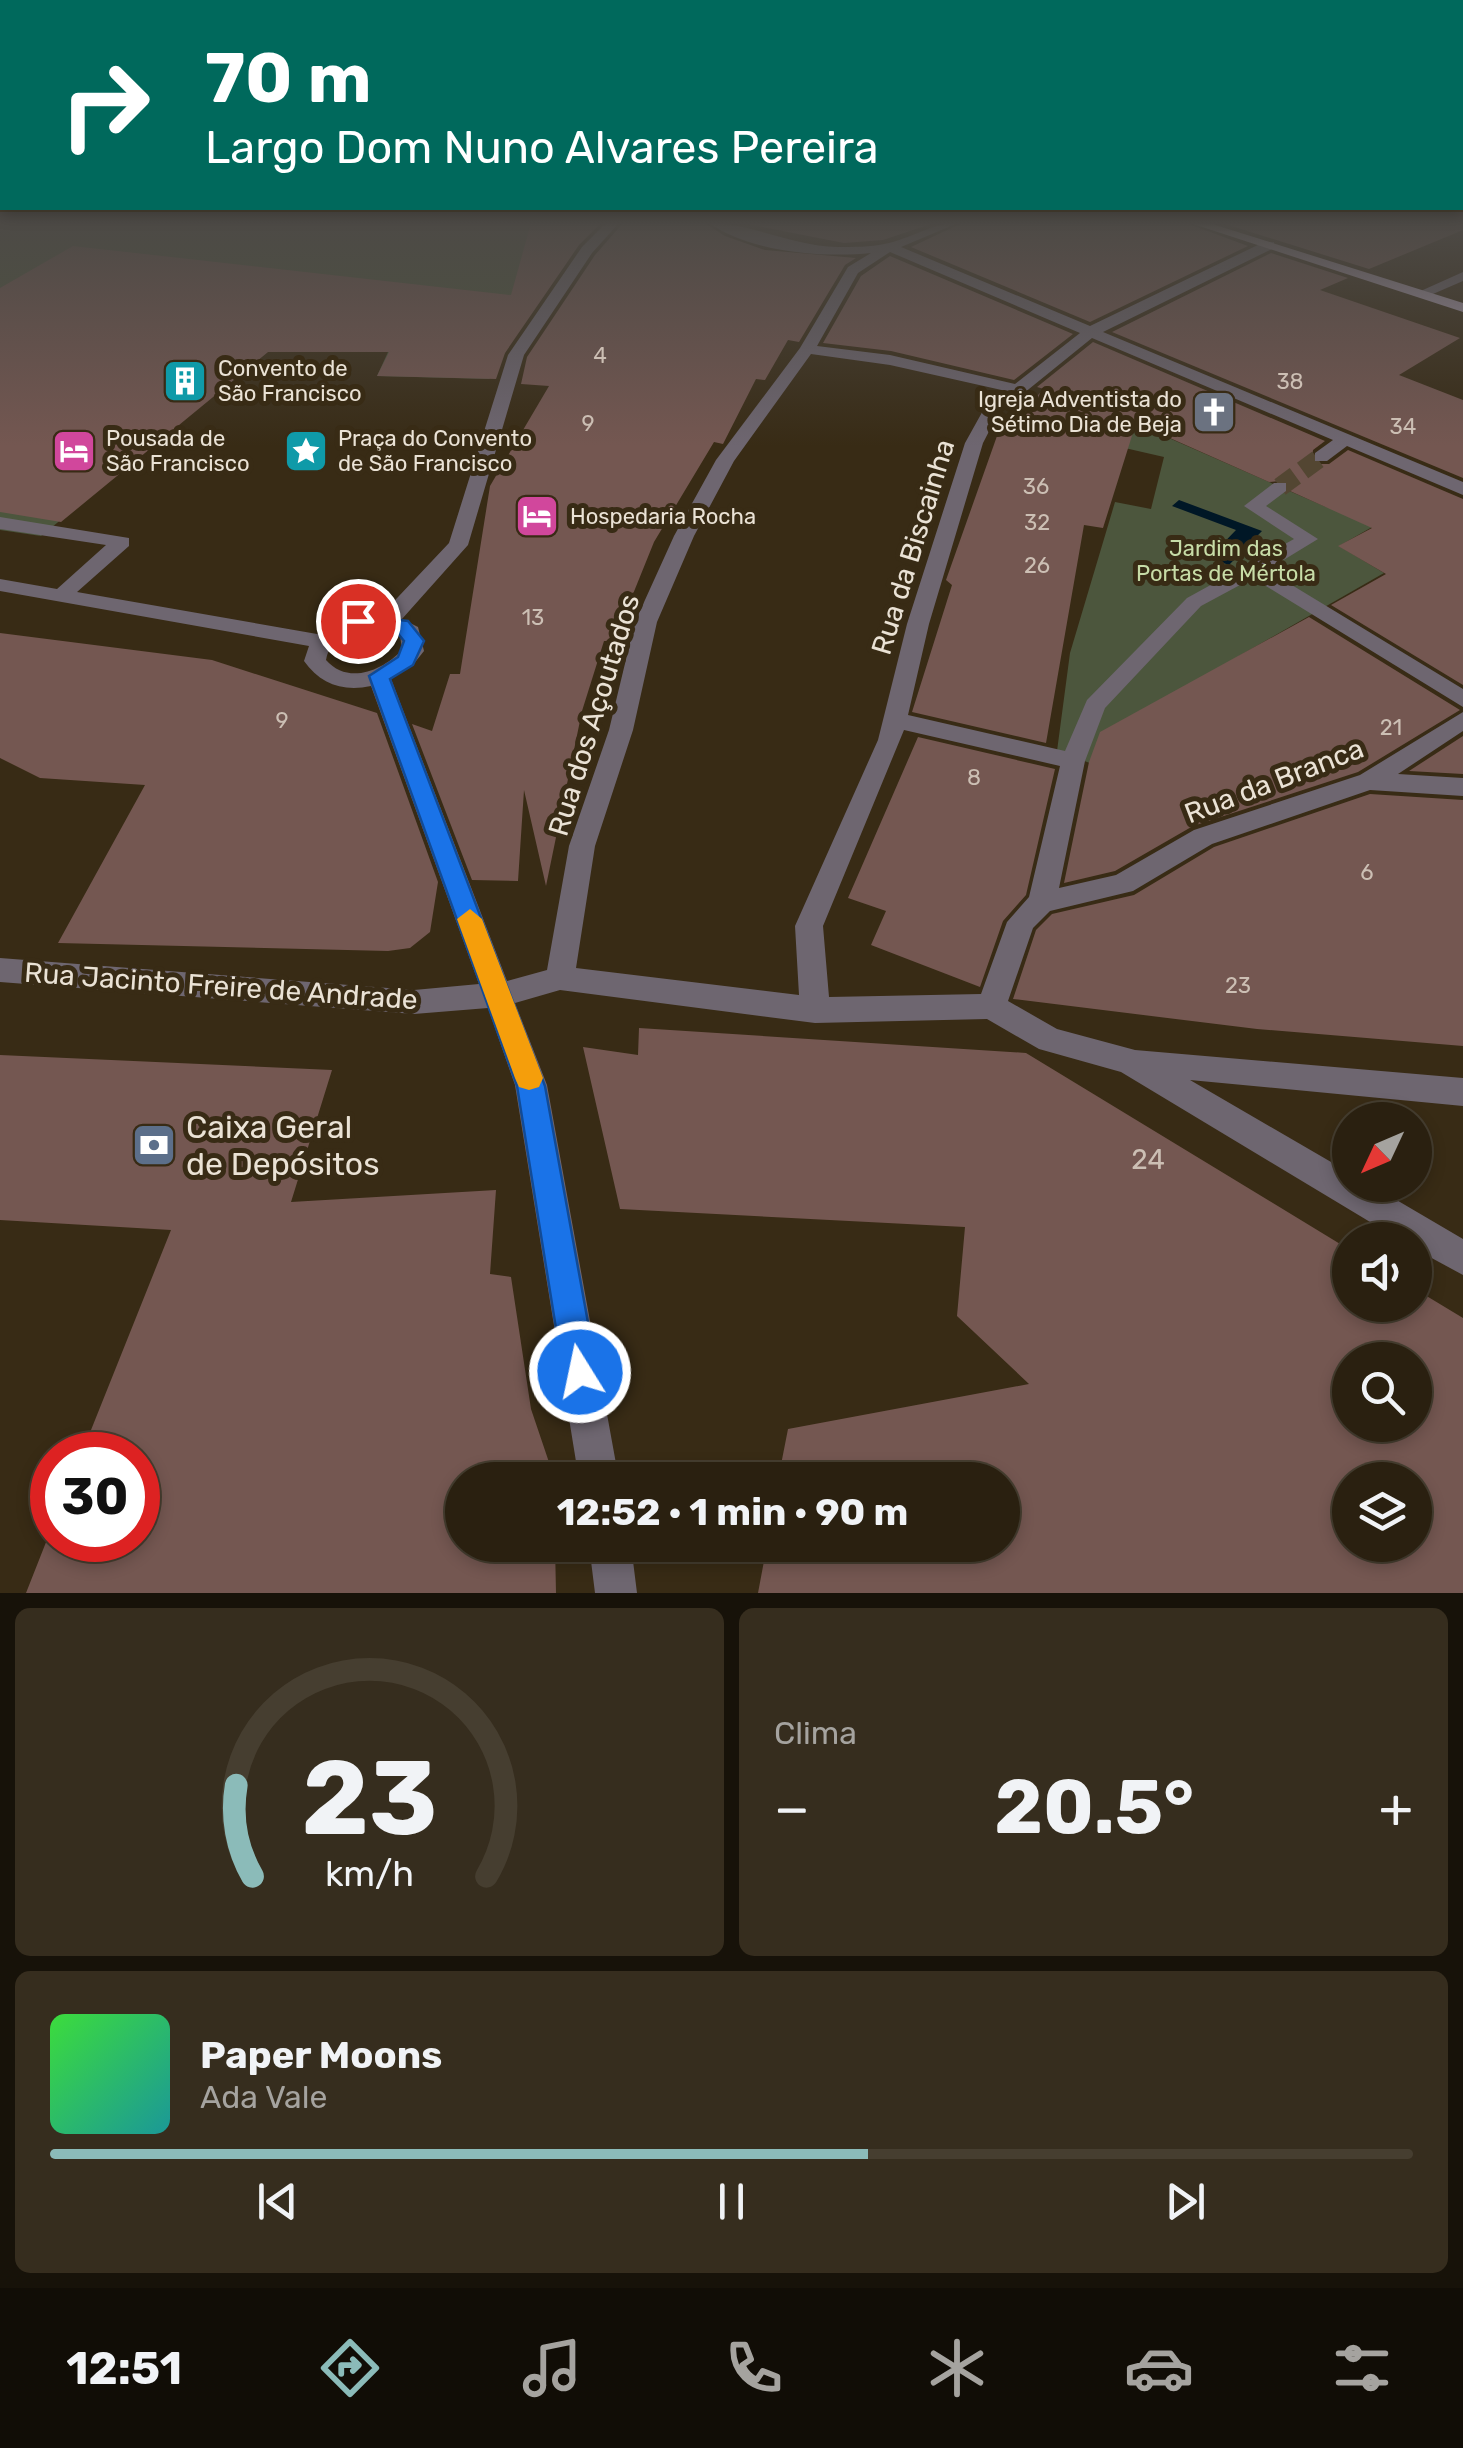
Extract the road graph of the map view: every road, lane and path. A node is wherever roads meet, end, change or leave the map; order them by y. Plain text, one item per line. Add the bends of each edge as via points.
1 (552, 297) edge
2 (837, 297) edge
3 (1009, 297) edge
4 (1162, 297) edge
5 (1431, 297) edge
6 (1463, 308) edge
7 (1091, 332) junction
8 (807, 349) junction
9 (1016, 389) junction
10 (1347, 438) junction
11 (1322, 456) tunnel mouth
12 (1280, 487) tunnel mouth
13 (1463, 489) edge
14 (0, 523) edge
15 (1254, 570) junction
16 (0, 584) edge
17 (62, 595) junction
18 (388, 620) junction
19 (321, 641) junction
20 (379, 676) junction
21 (1463, 699) edge
22 (896, 720) junction
23 (1463, 720) edge
24 (1073, 760) junction
25 (1369, 781) junction
26 (1463, 787) edge
27 (1042, 902) junction
28 (0, 970) edge
29 (560, 978) junction
30 (501, 995) junction
31 (991, 1006) junction
32 (815, 1010) junction
33 (1129, 1061) junction
34 (1463, 1092) edge
35 (1463, 1258) edge
36 (595, 1462) edge
37 (612, 1562) edge
38 (616, 1593) edge

1 - 18 street via 516,356 458,545
2 - 8 street, Rua dos Açoutados
3 - 7 street
4 - 7 street, Rua da Biscainha
5 - 6 main road
7 - 9 street, Rua da Biscainha
7 - 10 street
8 - 9 street
8 - 29 street, Rua dos Açoutados via 725,460 646,622 621,730 582,846
9 - 22 street, Rua da Biscainha via 991,411 974,443
10 - 11 street
10 - 13 street
12 - 15 street via 1252,506 1308,538
14 - 17 street via 122,542
15 - 21 street
15 - 24 street via 1194,602 1095,705
16 - 17 street
17 - 19 street
18 - 19 street via 344,625
18 - 20 street via 410,632 413,651
19 - 20 street via 315,661 331,676
20 - 30 street
22 - 24 street
22 - 32 street, Rua da Biscainha via 809,926
23 - 25 street, Rua da Branca
24 - 27 street
25 - 26 street
25 - 27 street, Rua da Branca via 1203,837 1123,884
27 - 31 street via 1020,922
28 - 30 street, Rua Jacinto Freire de Andrade via 414,1002
29 - 30 street, Rua Jacinto Freire de Andrade
29 - 32 street
30 - 36 street via 531,1086
31 - 32 street
31 - 33 street via 1050,1040
33 - 34 street
33 - 35 street
37 - 38 street

